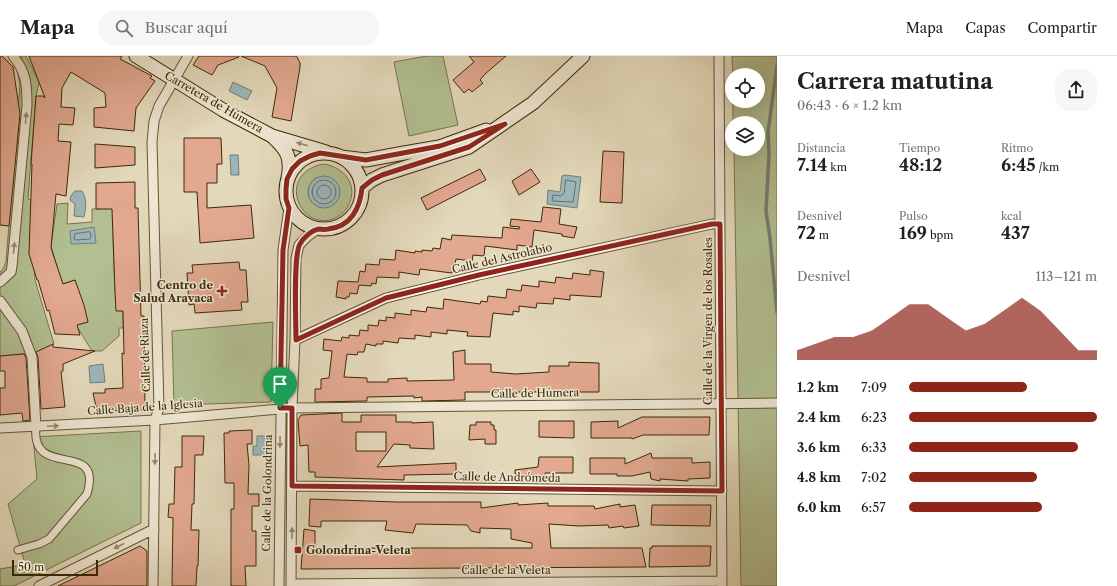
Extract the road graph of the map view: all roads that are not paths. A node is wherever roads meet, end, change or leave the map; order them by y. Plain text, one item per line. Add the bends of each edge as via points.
1 (12, 56) edge
2 (136, 56) edge
3 (188, 56) edge
4 (583, 56) edge
5 (719, 56) edge
6 (174, 79) junction
7 (505, 124) junction
8 (272, 136) junction
9 (336, 156) junction
10 (287, 179) junction
11 (362, 188) junction
12 (289, 208) junction
13 (720, 224) junction
14 (318, 229) junction
15 (0, 282) edge
16 (0, 301) edge
17 (296, 340) junction
18 (777, 402) edge
19 (721, 403) junction
20 (280, 408) junction
21 (292, 408) junction
22 (155, 420) junction
23 (36, 427) junction
24 (0, 428) edge
25 (292, 486) junction
26 (722, 491) junction
27 (154, 529) junction
28 (18, 550) dead end
29 (52, 583) edge
30 (722, 583) edge
31 (291, 585) edge
32 (39, 586) edge
33 (153, 586) edge
34 (279, 586) edge

15 -> 1 street via 12,266 27,105 26,78
2 - 6 main road, Carretera de Húmera
3 - 6 street, Calle de Riaza
4 - 7 main road, Carretera de Húmera via 533,103
5 - 13 street, Calle de la Virgen de los Rosales
6 - 8 main road, Carretera de Húmera via 223,110
6 - 22 street, Calle de Riaza via 159,106 154,121 152,142 159,408
7 - 9 main road, Carretera de Húmera via 440,146 366,160
7 - 11 main road, Carretera de Húmera via 469,147 382,175
9 -> 8 main road, Carretera de Húmera via 305,144
8 - 10 main road, Carretera de Húmera via 281,144 288,156 290,164
9 - 10 main road via 320,153 310,156 300,161
9 - 11 main road via 349,163 355,170
10 - 12 main road via 286,199
11 - 14 main road via 361,200 349,220 340,226
12 - 14 main road via 301,222
12 - 20 street, Calle de la Golondrina via 283,250
13 - 17 street, Calle del Astrolabio via 386,298
13 - 19 street, Calle de la Virgen de los Rosales
14 - 17 street via 299,245 296,258
16 - 23 street via 22,331 28,344 33,368
17 - 21 street
18 - 19 street, Calle de Húmera
19 - 21 street, Calle de Húmera
19 - 26 street, Calle de la Virgen de los Rosales
20 - 21 street, Calle Baja de la Iglesia
20 - 22 street, Calle Baja de la Iglesia
20 -> 34 street, Calle de la Golondrina
21 - 25 street
23 -> 22 street, Calle Baja de la Iglesia
22 -> 27 street, Calle de Riaza
23 - 24 street, Calle Baja de la Iglesia
23 - 28 street via 39,448 48,456 80,462 88,473 89,485 86,494 49,540
25 - 26 street, Calle de Andrómeda
31 -> 25 street
26 - 30 street, Calle de la Virgen de los Rosales
27 -> 29 street
27 - 33 street, Calle de Riaza
29 - 32 street
30 - 31 street, Calle de la Veleta

